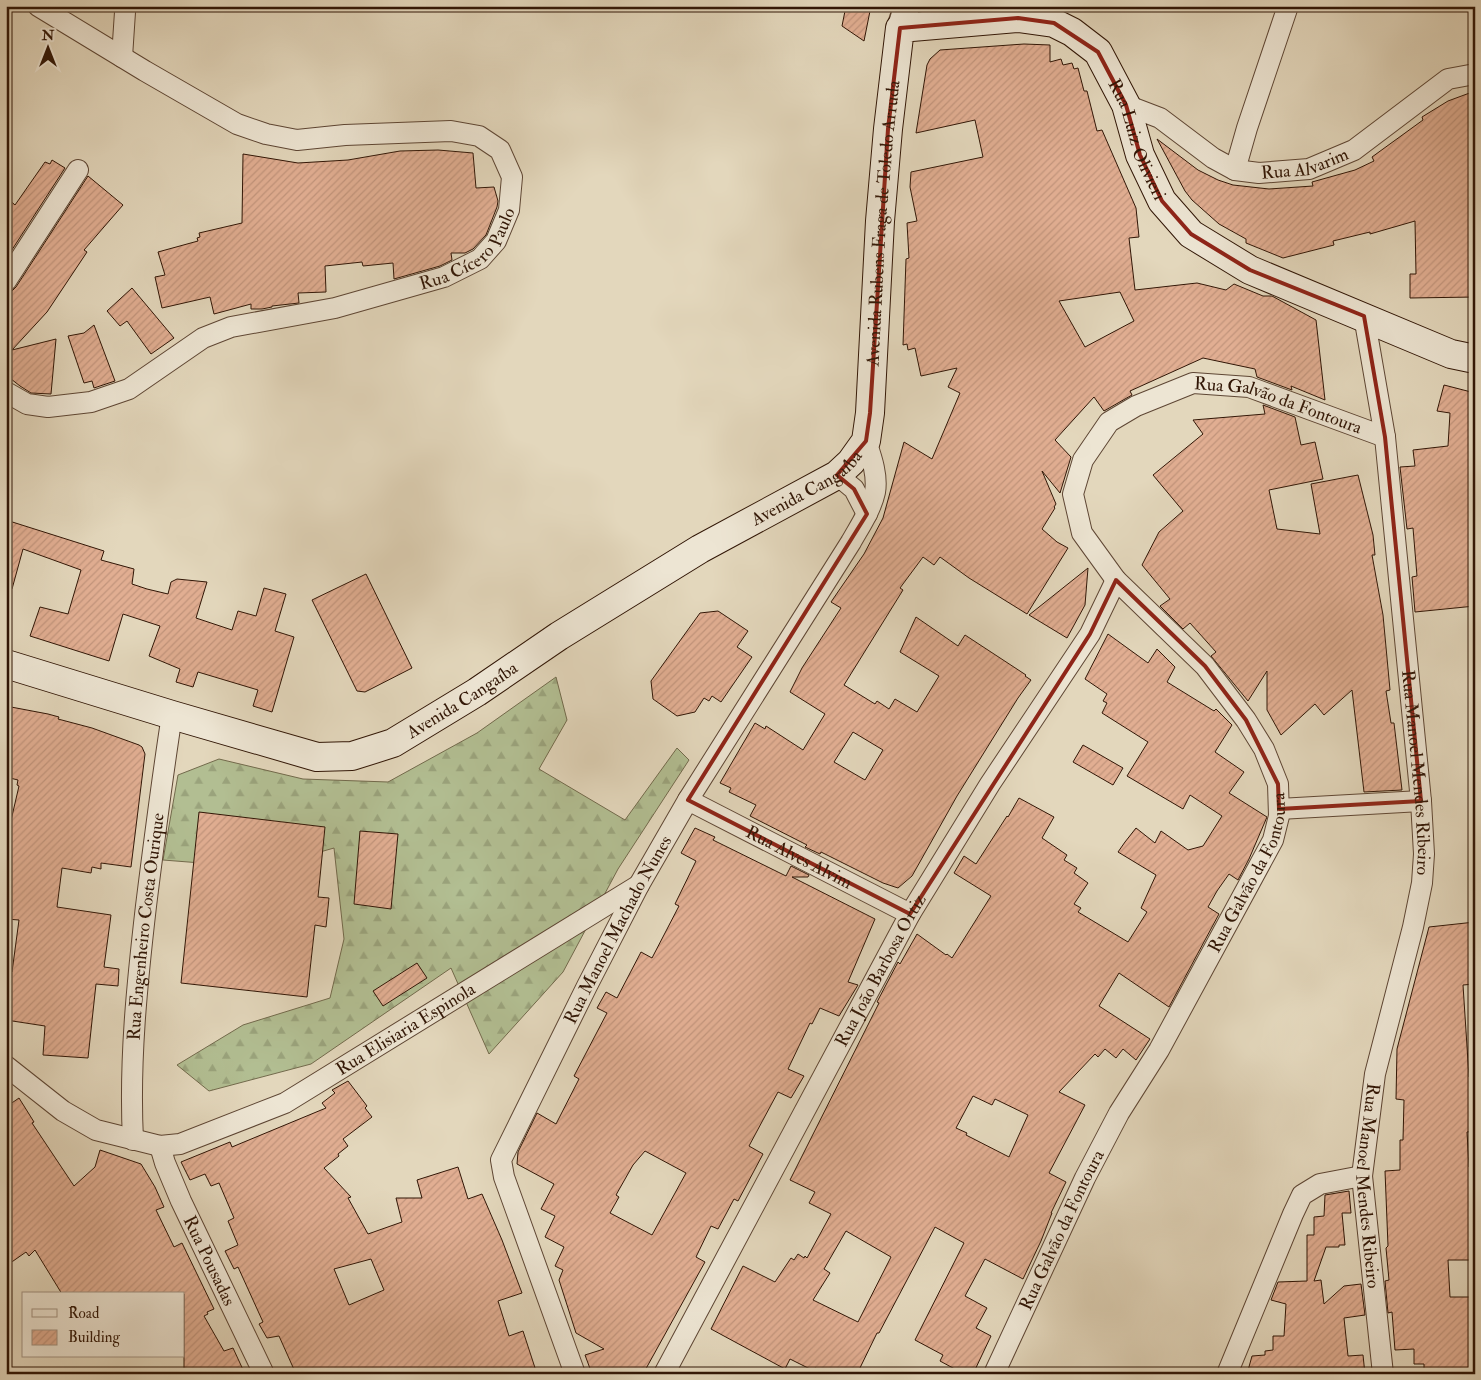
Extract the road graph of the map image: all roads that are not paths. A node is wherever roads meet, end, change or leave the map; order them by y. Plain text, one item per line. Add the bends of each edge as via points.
1 (38, 6) edge
2 (124, 6) edge
3 (1288, 6) edge
4 (904, 17) edge
5 (122, 57) junction
6 (1475, 74) edge
7 (1126, 104) junction
8 (78, 170) dead end
9 (1235, 170) junction
10 (6, 281) edge
11 (1364, 316) junction
12 (1475, 359) edge
13 (6, 392) edge
14 (1384, 437) junction
15 (866, 440) junction
16 (837, 475) junction
17 (867, 514) junction
18 (1116, 580) junction
19 (6, 664) edge
20 (172, 715) junction
21 (688, 800) junction
22 (1422, 801) junction
23 (1279, 809) junction
24 (639, 885) junction
25 (910, 914) junction
26 (6, 1066) edge
27 (133, 1140) junction
28 (160, 1146) junction
29 (1362, 1176) junction
30 (264, 1374) edge
31 (575, 1374) edge
32 (664, 1374) edge
33 (994, 1374) edge
34 (1227, 1374) edge
35 (1383, 1374) edge

1 - 5 street, Rua Cícero Paulo
2 - 5 street
3 - 9 street
4 - 7 main road, Rua Luiz Olivieri via 1018,18 1054,23 1098,52
4 - 15 main road, Avenida Rubens Fraga de Toledo Arruda via 888,129
5 - 13 street, Rua Cícero Paulo via 237,124 266,134 297,140 451,131 479,136 500,150 512,177 509,210 496,241 480,258 444,277 334,308 231,327 203,338 129,389 91,402 48,408 27,404
6 - 9 street, Rua Alvarim via 1448,79 1354,150 1308,170 1259,173
7 - 9 street, Rua Alvarim via 1160,118 1213,158
7 - 11 main road, Rua Luiz Olivieri via 1140,155 1162,201 1190,234 1250,270
8 - 10 street
11 - 12 main road via 1451,354
11 - 14 street, Rua Manoel Mendes Ribeiro
14 - 18 street, Rua Galvão da Fontoura via 1249,387 1193,383 1136,406 1109,422 1083,460 1073,494 1082,533
14 - 22 street, Rua Manoel Mendes Ribeiro
15 - 16 main road, Avenida Cangaíba
15 - 17 street, Rua Manoel Machado Nunes via 874,468 875,491
16 - 17 street via 854,489
16 - 20 main road, Avenida Cangaíba via 700,549 393,743 352,756 317,757
17 - 21 street, Rua Manoel Machado Nunes
18 - 23 street, Rua Galvão da Fontoura via 1204,666 1246,720 1264,749 1278,784
18 - 25 street, Rua João Barbosa Ortiz via 1090,634 990,784
19 - 20 main road, Avenida Cangaíba
20 - 27 street, Rua Engenheiro Costa Ourique via 137,987 131,1098
21 - 24 street, Rua Manoel Machado Nunes
21 - 25 street, Rua Alves Alvim
22 - 23 street
22 - 29 street, Rua Manoel Mendes Ribeiro via 1422,883 1375,1074
23 - 33 street, Rua Galvão da Fontoura via 1273,840 1159,1050 1115,1121
24 - 28 street, Rua Elisiaria Espinola via 285,1103 180,1144
24 - 31 street, Rua Manoel Machado Nunes via 501,1160 504,1177
25 - 32 street, Rua João Barbosa Ortiz
26 - 27 street via 63,1111 96,1130
27 - 28 street
28 - 30 street, Rua Pousadas via 181,1201
29 - 34 street via 1320,1184 1302,1195
29 - 35 street, Rua Manoel Mendes Ribeiro

